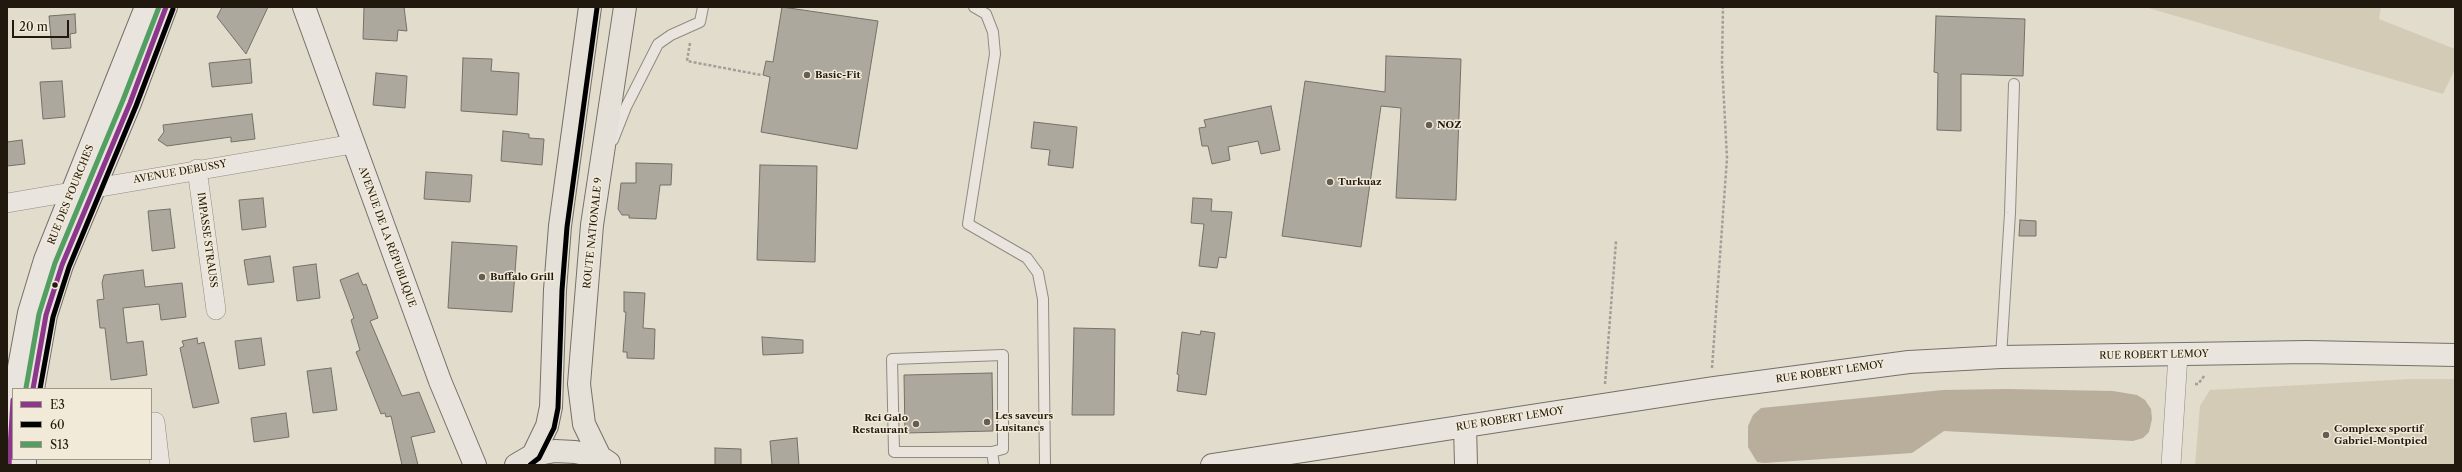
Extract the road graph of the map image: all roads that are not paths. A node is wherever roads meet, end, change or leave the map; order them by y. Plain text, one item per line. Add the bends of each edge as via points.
1 (146, 7) edge
2 (166, 7) edge
3 (304, 7) edge
4 (590, 7) edge
5 (625, 7) edge
6 (703, 7) edge
7 (974, 7) edge
8 (2014, 84) dead end
9 (353, 144) junction
10 (197, 169) junction
11 (599, 175) junction
12 (95, 187) junction
13 (72, 191) junction
14 (7, 203) edge
15 (216, 310) dead end
16 (2178, 355) junction
17 (2455, 355) edge
18 (2001, 356) junction
19 (15, 388) edge
20 (33, 388) edge
21 (12, 416) edge
22 (155, 422) dead end
23 (1465, 426) junction
24 (992, 452) junction
25 (524, 460) edge
26 (606, 461) edge
27 (9, 465) edge
28 (160, 465) edge
29 (475, 465) edge
30 (994, 465) edge
31 (1045, 465) edge
32 (1212, 465) edge
33 (1466, 465) edge
34 (2171, 465) edge

1 - 13 street, RUE DES FOURCHES
2 - 12 street, RUE DES FOURCHES
3 - 9 street, AVENUE DE LA RÉPUBLIQUE
4 - 25 main road via 560,226 554,290 551,407 547,426
5 - 11 main road, ROUTE NATIONALE 9
6 - 11 lane via 700,22 658,44 626,107
7 - 31 lane via 986,14 993,32 995,54 968,224 1027,258 1038,273 1043,299
8 - 18 lane via 2010,213
9 - 10 street, AVENUE DEBUSSY
9 - 29 street, AVENUE DE LA RÉPUBLIQUE via 440,381
10 - 12 street, AVENUE DEBUSSY
10 - 15 street, IMPASSE STRAUSS
11 - 26 main road, ROUTE NATIONALE 9 via 592,225 579,384 584,424
12 - 13 street, AVENUE DEBUSSY
12 - 20 street, RUE DES FOURCHES via 55,285 46,315
13 - 14 street, AVENUE DEBUSSY
13 - 19 street, RUE DES FOURCHES via 45,260 32,306
16 - 17 street, RUE ROBERT LEMOY via 2307,352
16 - 18 street, RUE ROBERT LEMOY
16 - 34 street
18 - 23 street, RUE ROBERT LEMOY via 1909,362 1713,388
21 - 27 street
22 - 28 street
23 - 32 street, RUE ROBERT LEMOY
23 - 33 street
24 - 24 lane via 1003,449 1004,355 892,359 894,452
24 - 30 lane
25 - 26 main road via 555,451 575,452

